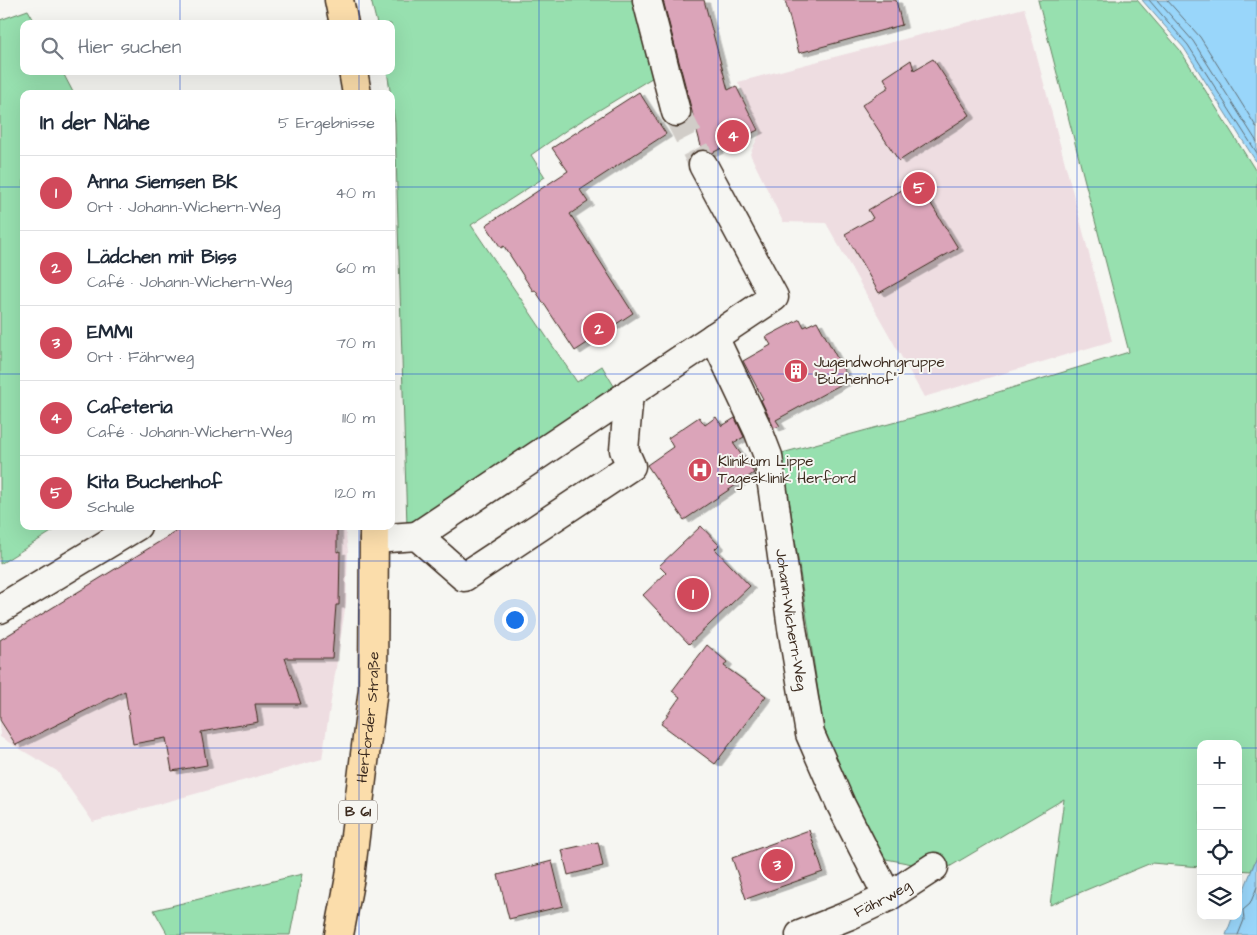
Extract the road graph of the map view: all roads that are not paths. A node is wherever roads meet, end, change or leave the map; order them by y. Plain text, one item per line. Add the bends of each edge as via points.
1 (339, 0) edge
2 (647, 0) edge
3 (343, 20) edge
4 (354, 75) edge
5 (356, 90) edge
6 (676, 112) tunnel mouth
7 (704, 165) tunnel mouth
8 (714, 337) junction
9 (629, 393) junction
10 (130, 530) edge
11 (374, 533) edge
12 (416, 536) junction
13 (0, 609) edge
14 (934, 868) dead end
15 (888, 897) junction
16 (339, 935) edge
17 (800, 935) edge

1 - 3 main road
2 - 6 street
4 - 5 main road
7 - 8 street via 774,297
8 - 9 street
8 - 15 street, Johann-Wichern-Weg via 768,456 810,734 841,805
9 - 12 street
9 - 12 street via 624,450 631,466 612,480 464,577
10 - 13 street
11 - 12 street
11 - 16 main road, Herforder Straße / B 61 via 373,689 350,877
14 - 15 street, Fährweg
15 - 17 street, Fährweg

